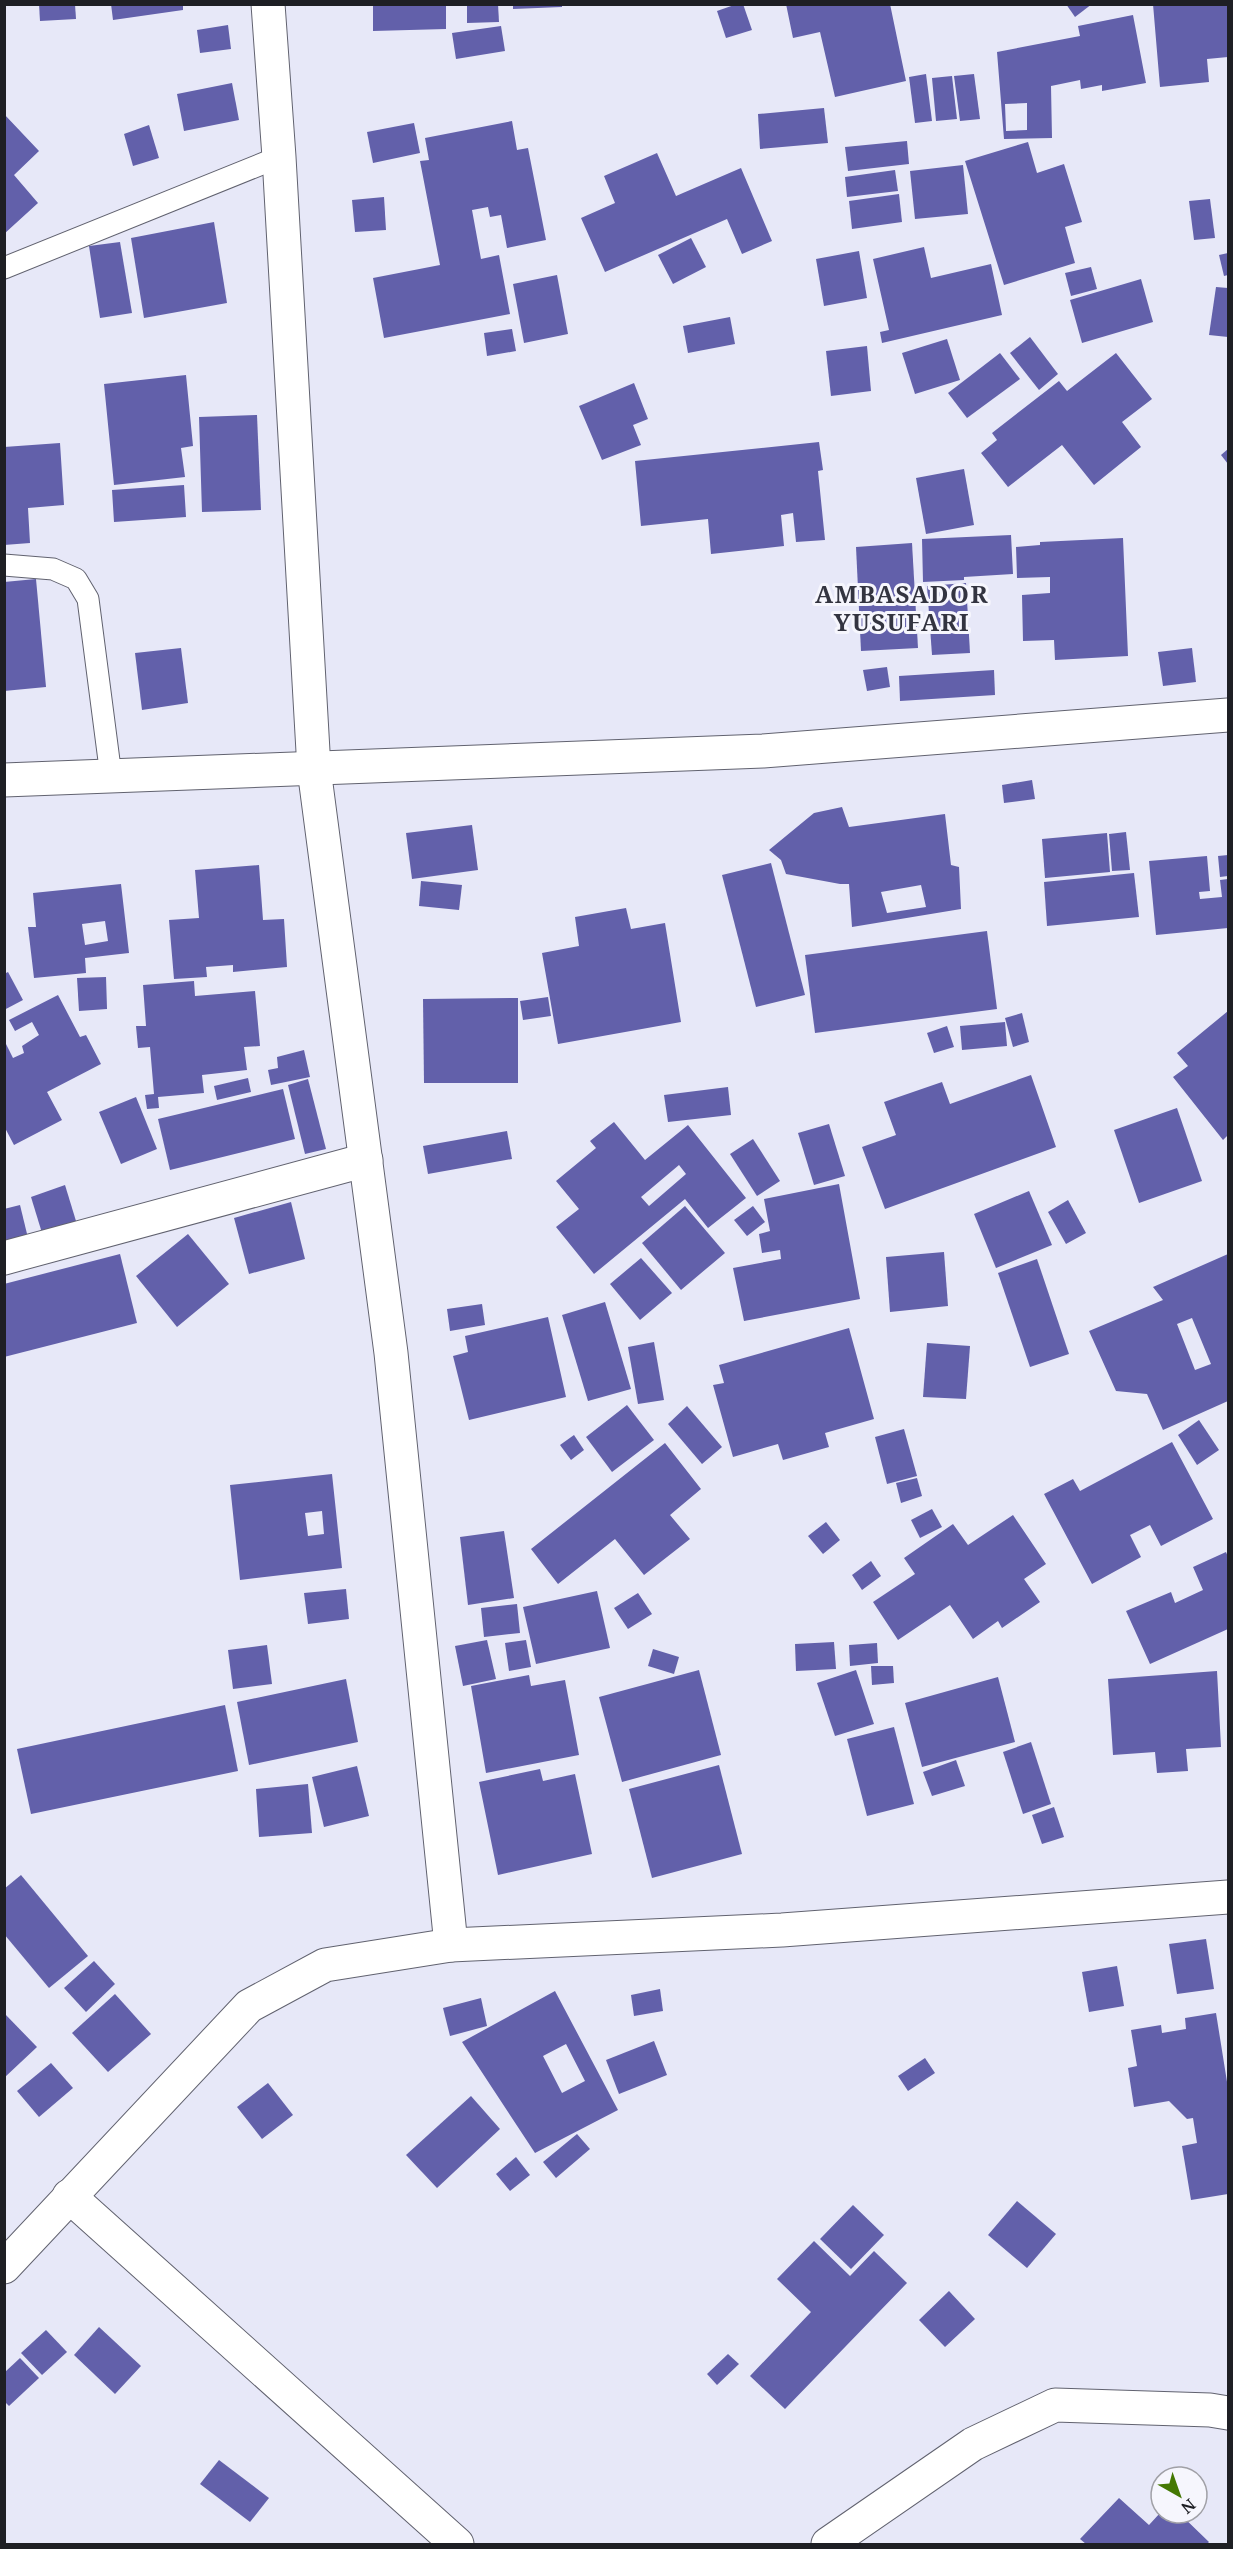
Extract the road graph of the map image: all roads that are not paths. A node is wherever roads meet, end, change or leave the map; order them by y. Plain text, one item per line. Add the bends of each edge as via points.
1 (268, 4) edge
2 (279, 157) junction
3 (4, 268) edge
4 (4, 565) edge
5 (1228, 715) edge
6 (314, 769) junction
7 (111, 776) junction
8 (4, 780) edge
9 (366, 1160) junction
10 (4, 1258) edge
11 (1228, 1897) edge
12 (451, 1945) junction
13 (69, 2196) junction
14 (4, 2267) edge
15 (1228, 2413) edge
16 (425, 2533) edge
17 (458, 2544) edge
18 (828, 2544) edge

1 - 2 street
2 - 3 lane
2 - 6 street
4 - 7 lane via 53,569 76,579 88,599
5 - 6 street via 763,751
6 - 7 street
6 - 9 street
7 - 8 street
9 - 10 street
9 - 12 street via 391,1353
11 - 12 street via 782,1930
12 - 13 street via 325,1965 249,2006
13 - 14 street
13 - 16 street
15 - 18 street via 1055,2405 973,2444
16 - 17 street

